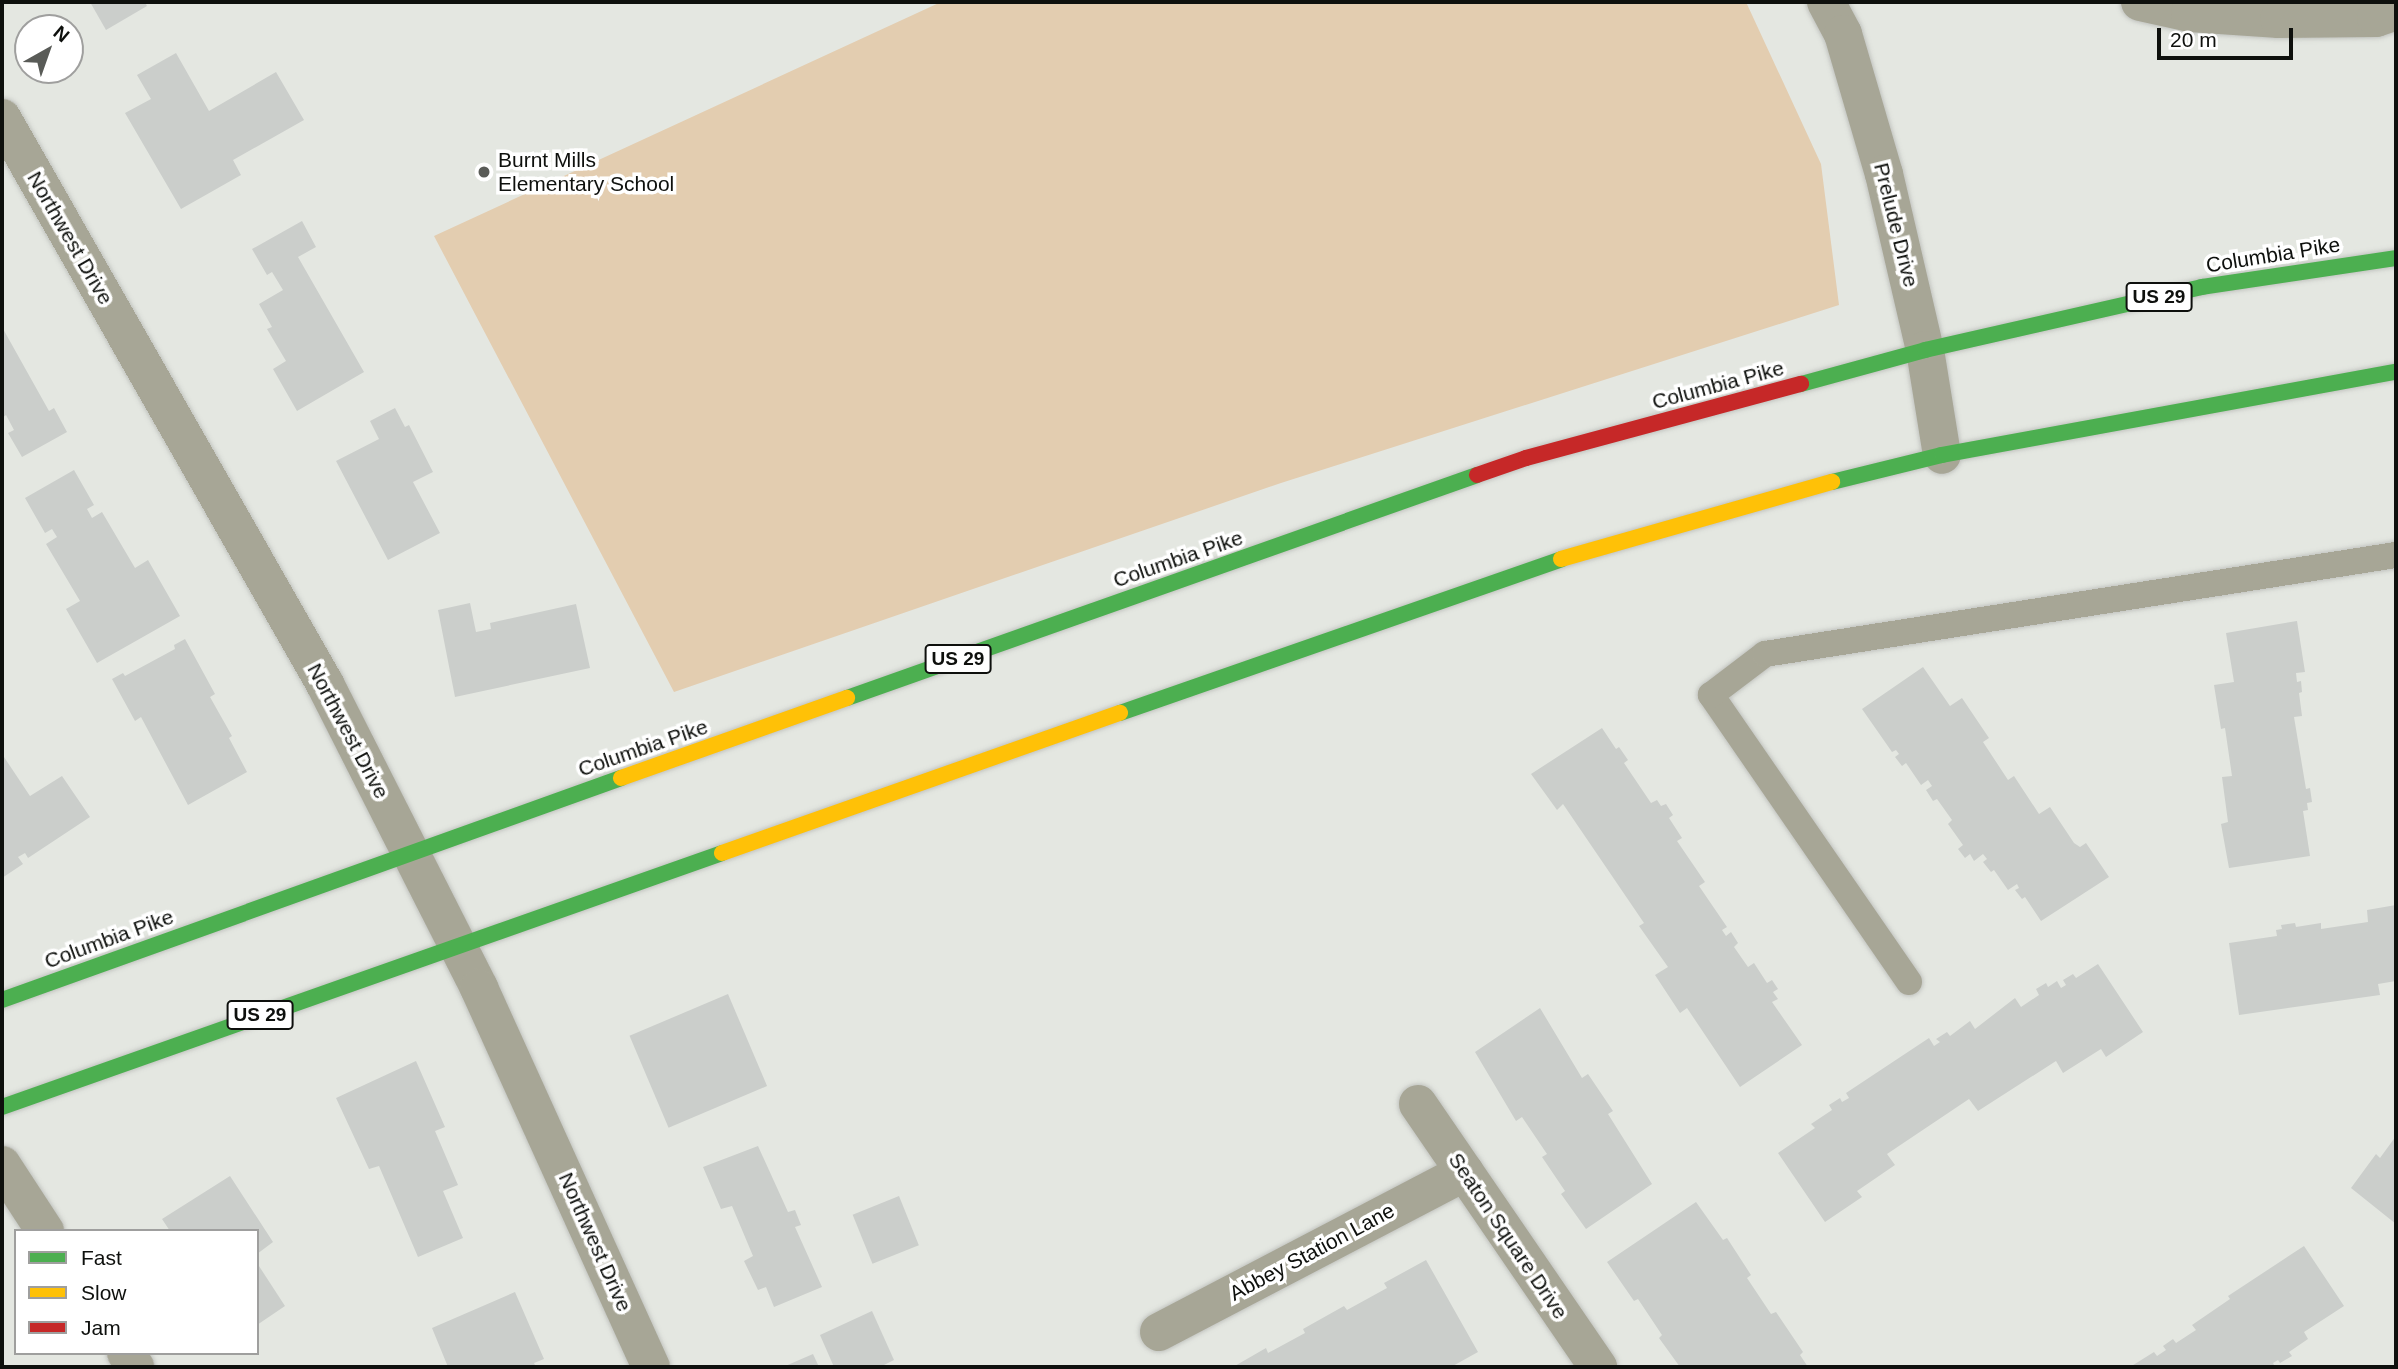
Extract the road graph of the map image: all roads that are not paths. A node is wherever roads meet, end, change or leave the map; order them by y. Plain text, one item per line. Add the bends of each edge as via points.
1 (1826, 2) edge
2 (2140, 2) edge
3 (2396, 11) edge
4 (2, 118) edge
5 (2396, 258) edge
6 (1925, 350) junction
7 (2396, 372) edge
8 (1942, 455) junction
9 (2396, 556) edge
10 (411, 852) junction
11 (458, 945) junction
12 (1909, 982) dead end
13 (2, 1000) edge
14 (1418, 1104) dead end
15 (2, 1107) edge
16 (2, 1165) edge
17 (1465, 1172) junction
18 (44, 1229) edge
19 (1159, 1332) dead end
20 (651, 1367) edge
21 (1598, 1367) edge

1 - 6 street, Prelude Drive via 1843,34 1884,174
2 - 3 street via 2190,13 2279,19 2376,18
4 - 10 street, Northwest Drive via 325,684
5 - 6 highway, Columbia Pike / US 29 via 2202,287
6 - 8 street, Prelude Drive
6 - 10 highway, Columbia Pike / US 29 via 1526,458
7 - 8 highway, US 29
8 - 11 highway, US 29 via 1777,495 1525,570
9 - 12 lane via 1765,654 1711,695
10 - 11 street, Northwest Drive
10 - 13 highway, Columbia Pike / US 29
11 - 15 highway, US 29
11 - 20 street, Northwest Drive
14 - 17 street, Seaton Square Drive
16 - 18 street
17 - 19 street, Abbey Station Lane
17 - 21 street, Seaton Square Drive

